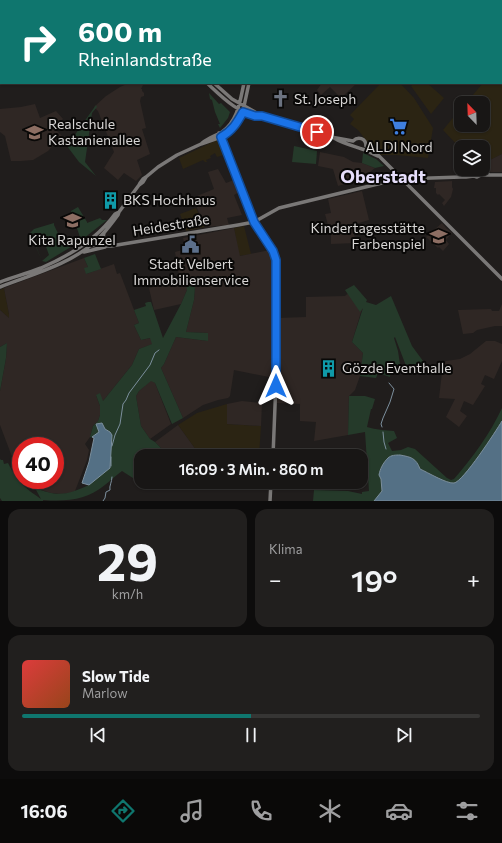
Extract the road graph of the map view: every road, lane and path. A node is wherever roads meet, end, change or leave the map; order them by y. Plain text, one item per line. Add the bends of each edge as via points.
1 (208, 84) edge
2 (215, 84) edge
3 (244, 84) edge
4 (248, 84) edge
5 (240, 104) junction
6 (245, 106) junction
7 (238, 108) junction
8 (243, 112) junction
9 (262, 116) junction
10 (220, 135) junction
11 (331, 137) junction
12 (353, 141) junction
13 (354, 146) junction
14 (366, 146) junction
15 (362, 149) junction
16 (378, 156) junction
17 (490, 175) edge
18 (502, 175) edge
19 (474, 176) joint
20 (479, 176) edge
21 (461, 177) joint
22 (402, 179) junction
23 (416, 179) junction
24 (412, 189) junction
25 (119, 212) junction
26 (254, 222) junction
27 (104, 233) junction
28 (82, 245) junction
29 (91, 245) junction
30 (111, 246) junction
31 (80, 252) junction
32 (502, 279) edge
33 (0, 282) edge
34 (0, 287) edge
35 (273, 449) edge
36 (271, 489) edge
37 (270, 501) edge

1 - 7 main road
2 - 5 main road
3 - 5 main road
4 - 6 main road
5 - 6 main road
5 - 7 main road
6 - 8 main road
6 - 9 main road
7 - 8 main road
7 - 10 main road via 230,124
8 - 9 main road
8 - 10 main road via 230,132
9 - 11 main road
10 - 25 main road via 168,159 141,180
10 - 26 main road
11 - 12 main road
11 - 13 main road
12 - 13 main road
12 - 14 main road via 359,138 364,140
13 - 15 main road
14 - 15 main road
14 - 16 main road
15 - 16 main road
16 - 22 main road
17 - 18 main road, Heidestraße
19 - 20 main road, Heidestraße
19 - 21 main road, Heidestraße
21 - 23 main road, Heidestraße
22 - 23 main road, Heidestraße
22 - 24 main road
22 - 26 main road, Heidestraße via 280,208
23 - 24 main road
24 - 32 main road
25 - 27 main road
25 - 28 main road
26 - 30 main road, Heidestraße
26 - 35 main road via 276,260
27 - 29 main road
27 - 30 main road via 104,240
28 - 29 main road, Heidestraße
28 - 33 main road via 41,268
29 - 30 main road, Heidestraße
29 - 31 main road
30 - 31 main road
31 - 34 main road via 64,262
36 - 37 main road

